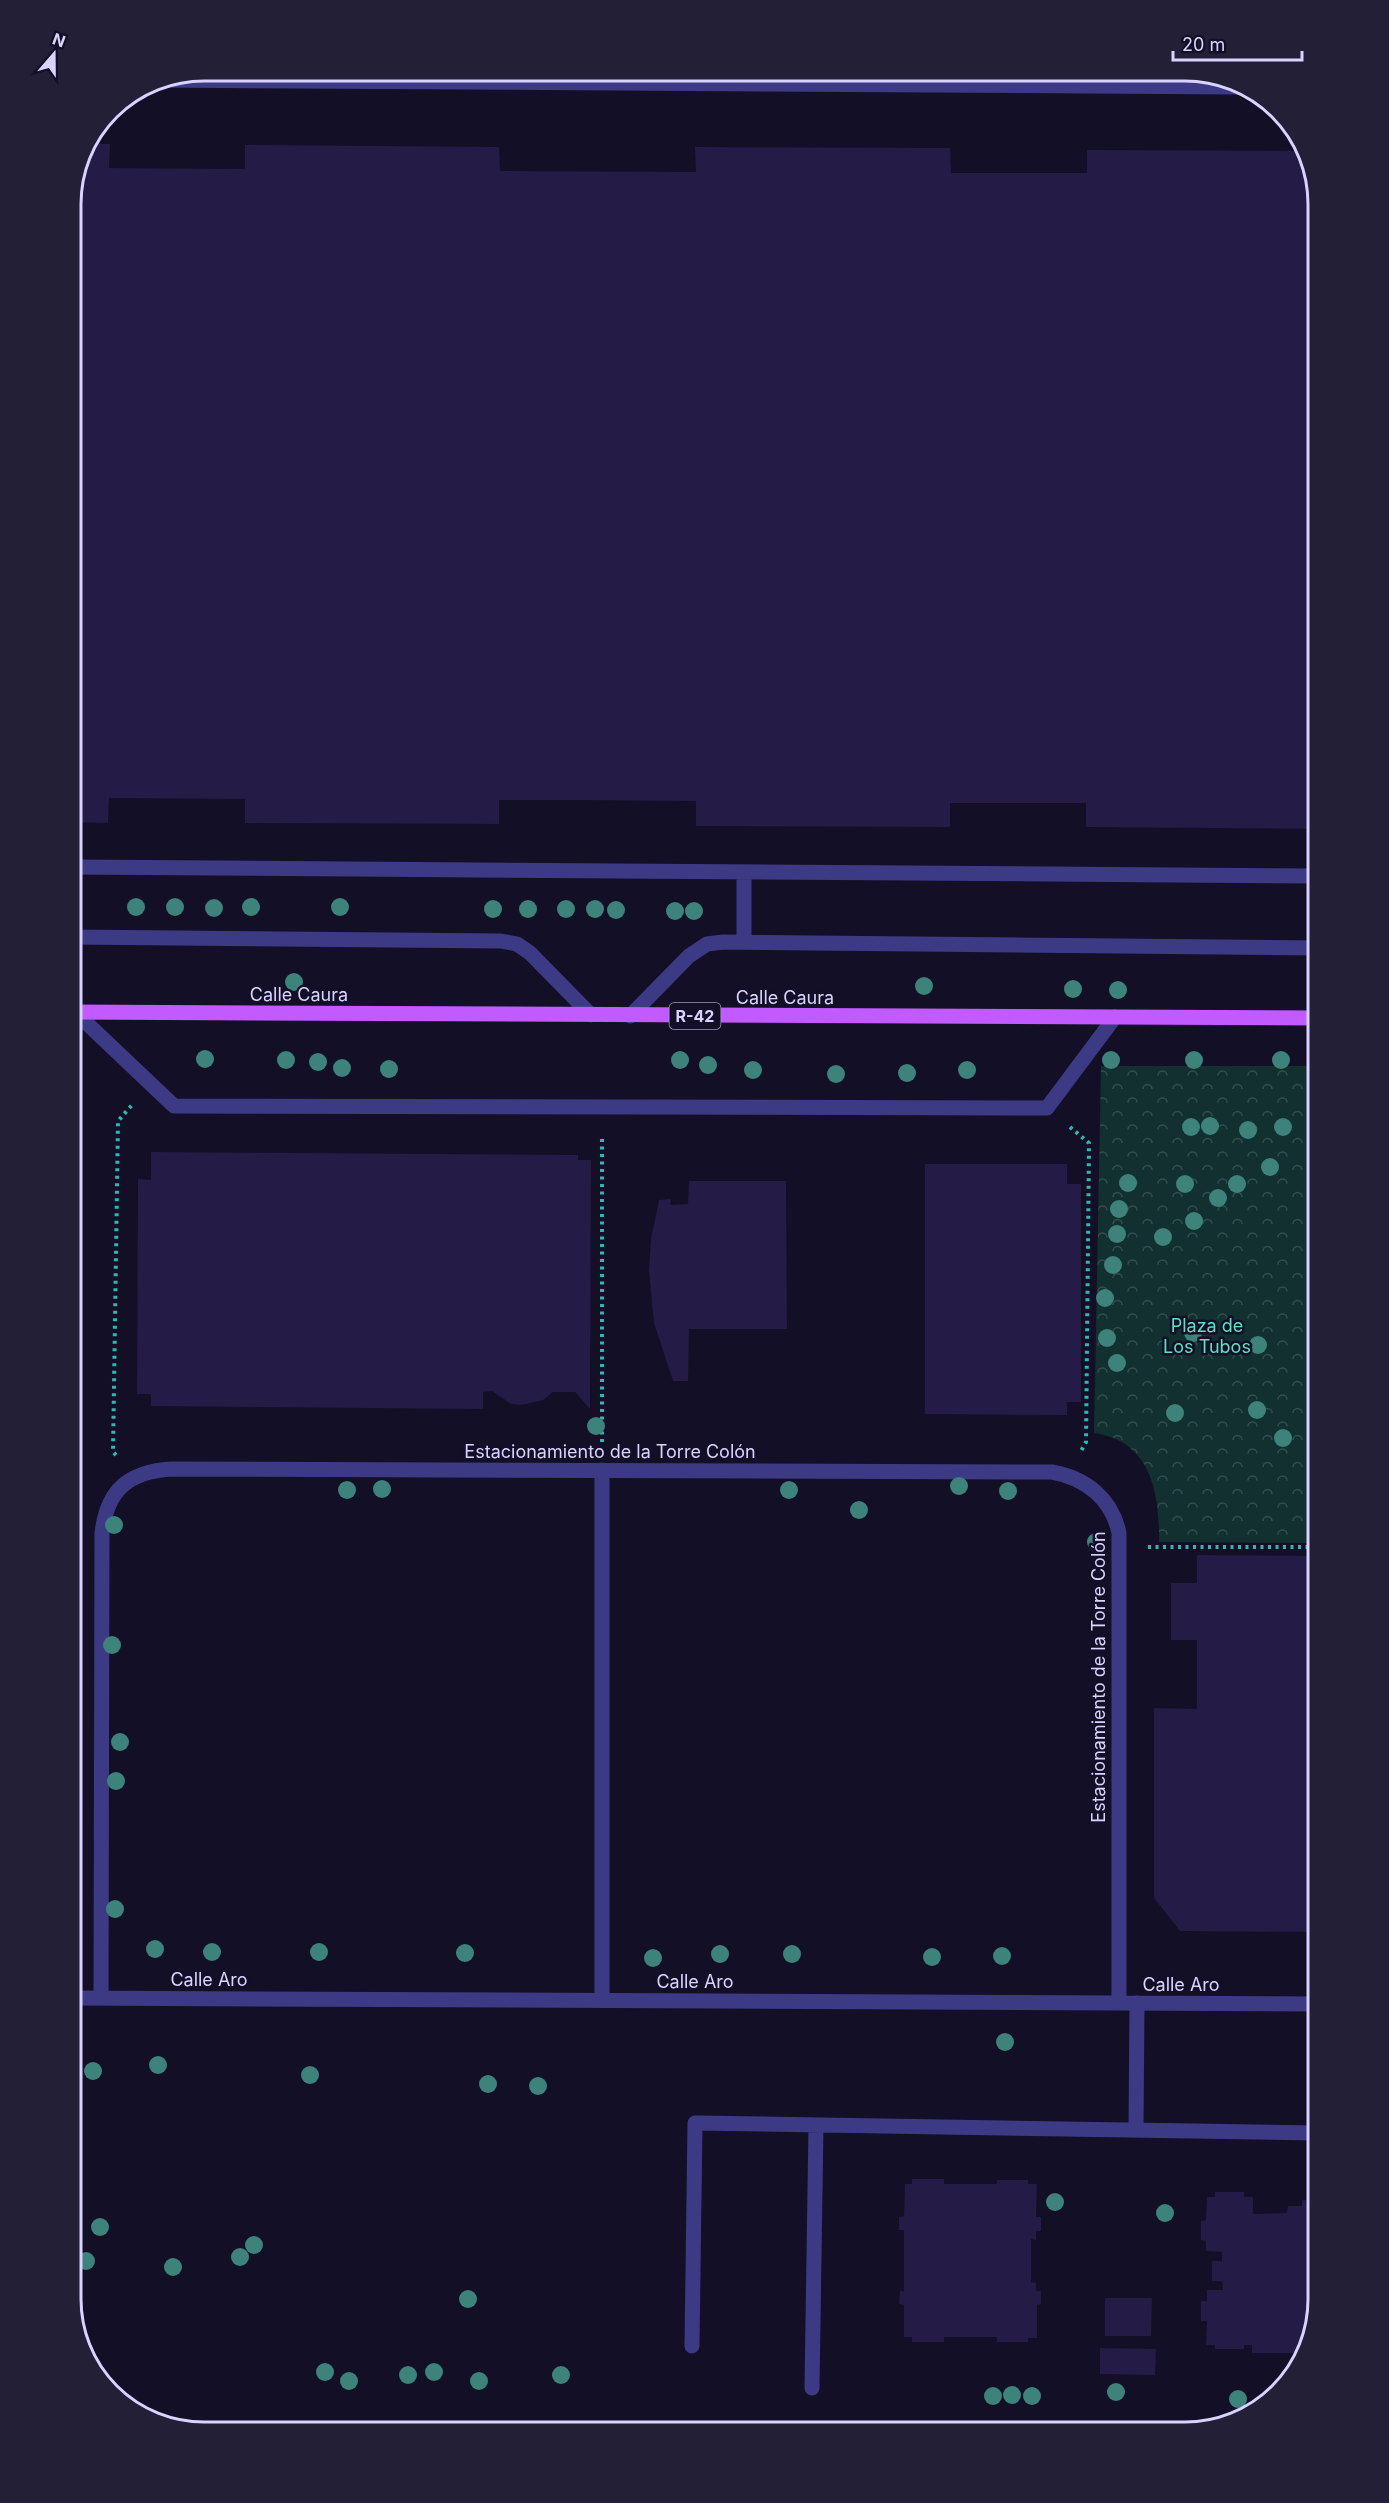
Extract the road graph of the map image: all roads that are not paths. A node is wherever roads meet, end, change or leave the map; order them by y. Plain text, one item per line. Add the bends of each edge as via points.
1 (947, 81) edge
2 (1221, 87) edge
3 (81, 867) edge
4 (744, 872) junction
5 (1308, 876) edge
6 (81, 937) edge
7 (744, 942) junction
8 (1308, 948) edge
9 (81, 1012) edge
10 (591, 1015) junction
11 (630, 1016) junction
12 (1115, 1017) junction
13 (1308, 1018) edge
14 (81, 1019) edge
15 (602, 1470) junction
16 (81, 1998) edge
17 (101, 1998) junction
18 (602, 2000) junction
19 (1119, 2002) junction
20 (1137, 2003) junction
21 (1308, 2004) edge
22 (816, 2125) junction
23 (1136, 2130) junction
24 (1308, 2133) edge
25 (692, 2346) dead end
26 (812, 2388) dead end

1 - 2 street
3 - 4 street
4 - 5 street
4 - 7 street
6 - 10 street via 501,940 530,953
7 - 8 street
7 - 11 street via 707,944 689,956
9 - 10 main road, Calle Caura / R-42
10 - 11 main road, Calle Caura / R-42
11 - 12 main road, Calle Caura / R-42
12 - 13 main road, Calle Caura / R-42
12 - 14 street via 1047,1108 174,1106
15 - 17 street, Estacionamiento de la Torre Colón via 171,1469 132,1477 114,1494 102,1533
15 - 18 street
15 - 19 street, Estacionamiento de la Torre Colón via 1040,1472 1066,1474 1092,1488 1112,1509 1120,1546
16 - 17 street, Calle Aro
17 - 18 street, Calle Aro
18 - 19 street, Calle Aro
19 - 20 street, Calle Aro
20 - 21 street, Calle Aro
20 - 23 street
22 - 23 street
22 - 25 street via 695,2123
22 - 26 street
23 - 24 street

